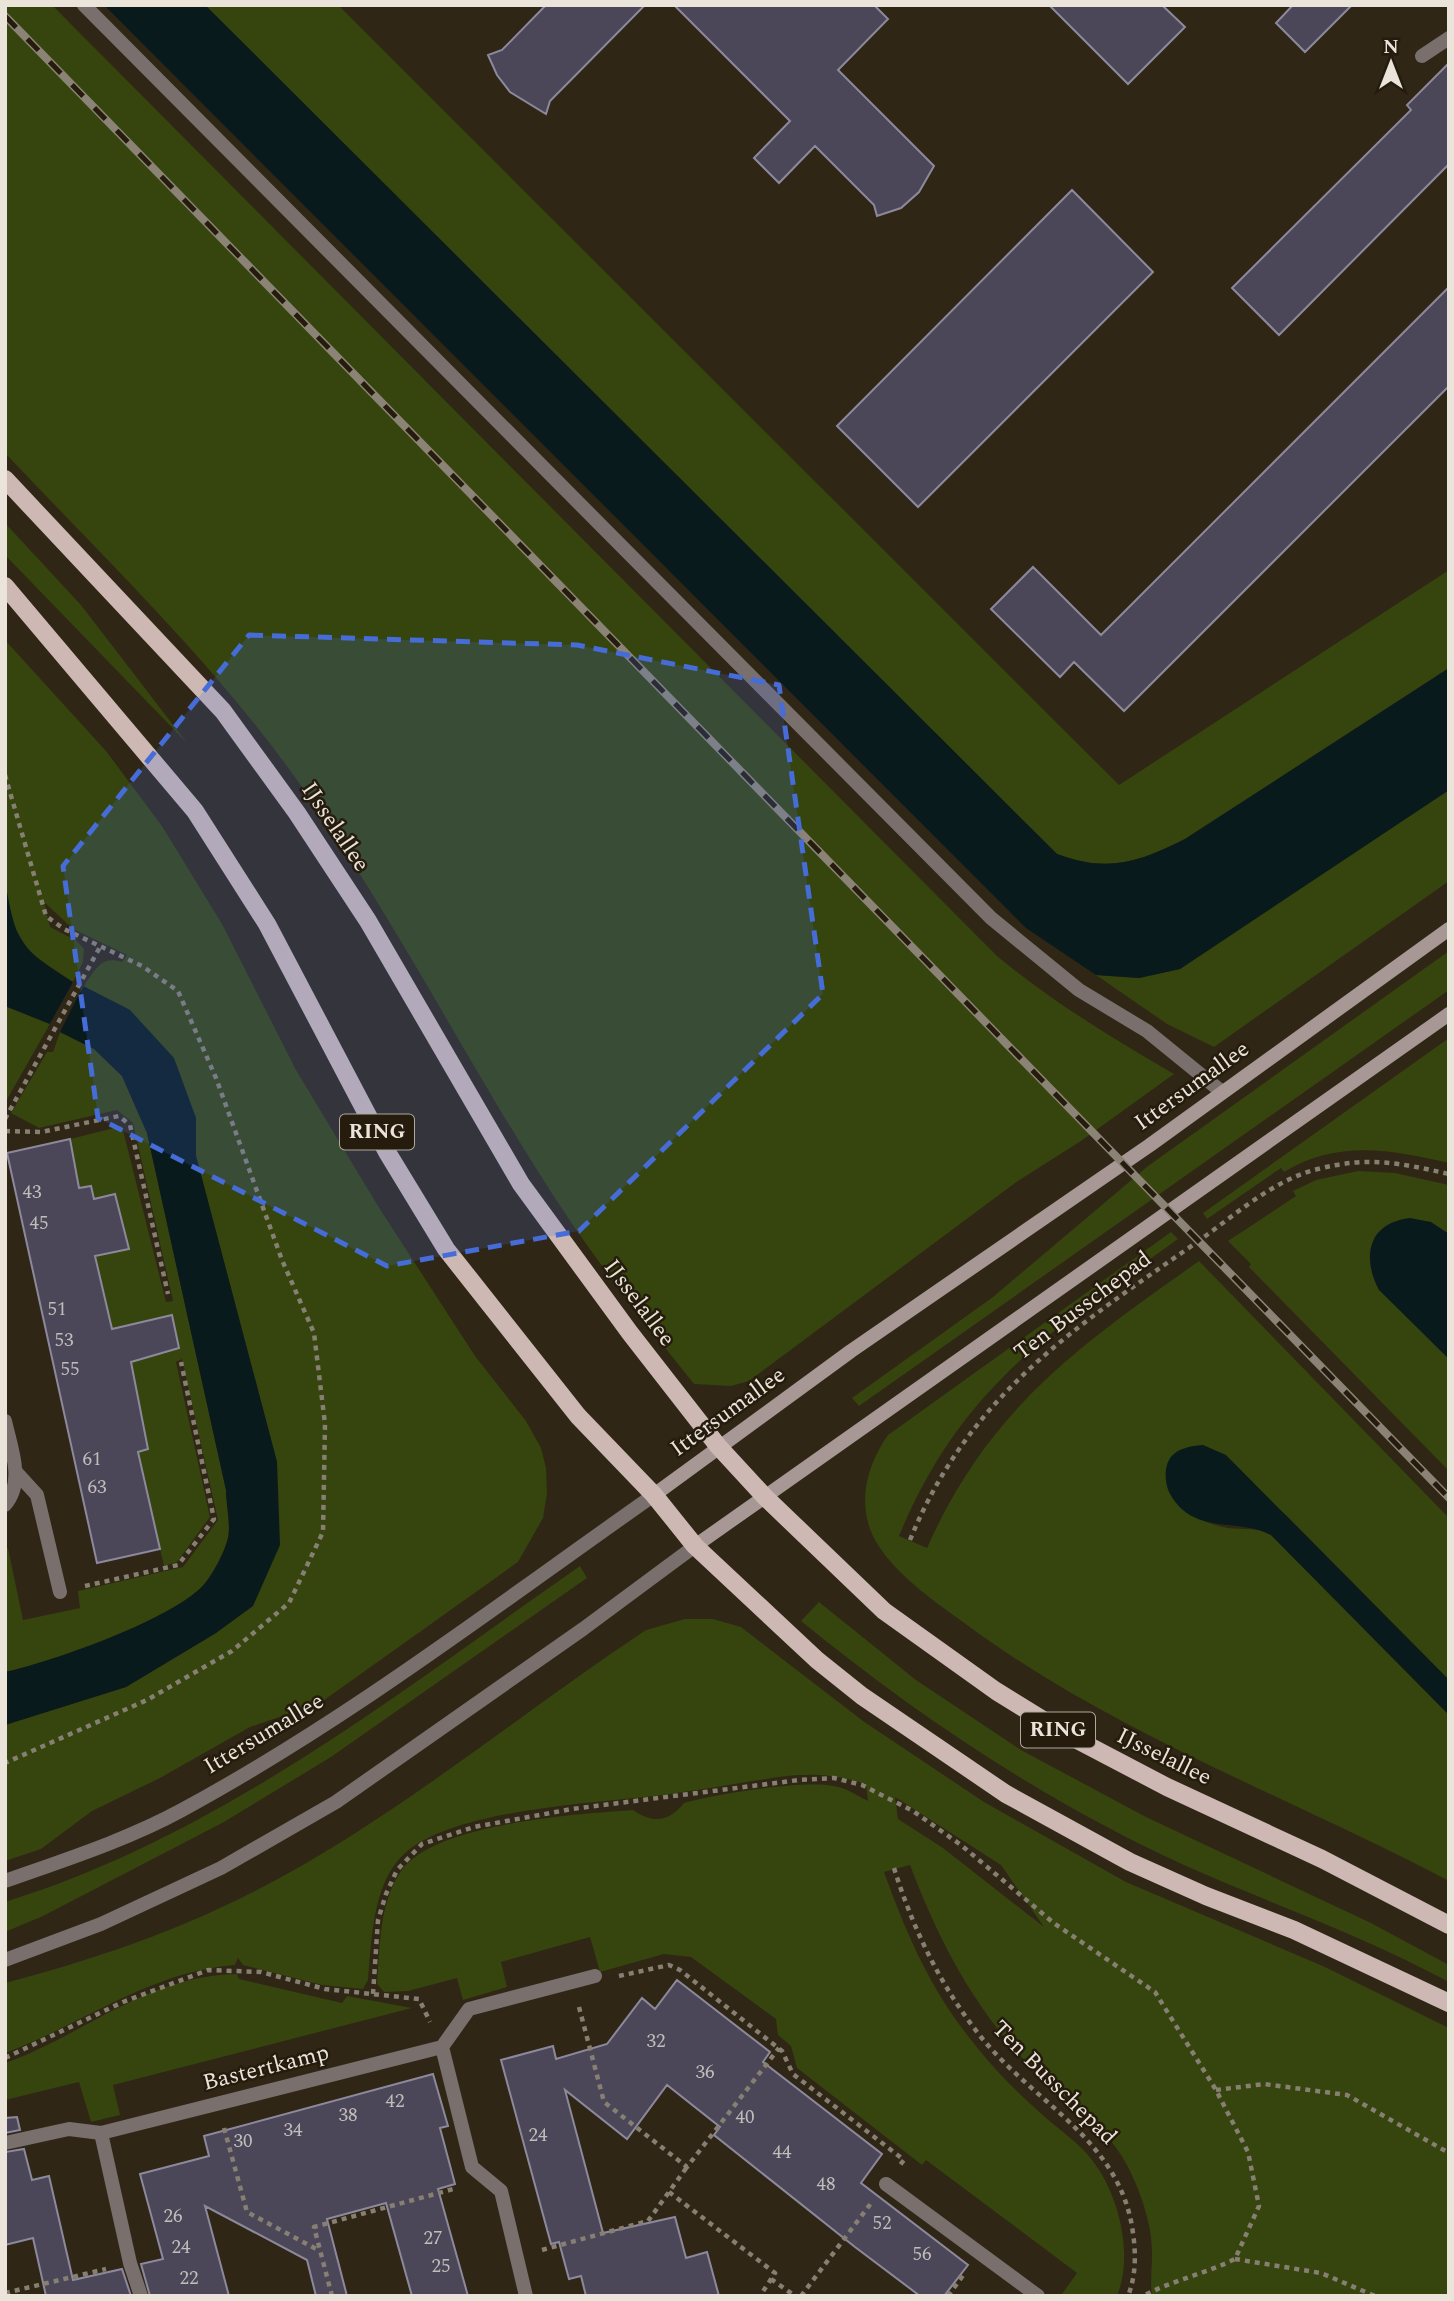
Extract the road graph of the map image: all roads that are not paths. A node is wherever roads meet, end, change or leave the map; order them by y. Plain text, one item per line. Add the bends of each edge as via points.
1 (84, 5) edge
2 (1449, 38) edge
3 (1422, 56) dead end
4 (5, 480) edge
5 (5, 586) edge
6 (1449, 929) edge
7 (1449, 1014) edge
8 (1222, 1092) junction
9 (5, 1420) edge
10 (718, 1446) junction
11 (16, 1472) junction
12 (654, 1495) junction
13 (765, 1497) junction
14 (5, 1505) edge
15 (695, 1546) junction
16 (60, 1592) road end
17 (5, 1881) edge
18 (1449, 1925) edge
19 (5, 1960) edge
20 (595, 1976) road end
21 (1449, 2003) edge
22 (442, 2047) junction
23 (101, 2133) junction
24 (5, 2143) edge
25 (886, 2184) road end
26 (141, 2296) edge
27 (526, 2296) edge
28 (1038, 2296) edge

1 - 8 street via 991,918 1079,990 1147,1031
2 - 3 street
4 - 10 main road, IJsselallee / RING via 231,723 368,921 522,1184
5 - 12 main road, RING via 195,811 267,924 387,1153 446,1249 578,1416
6 - 8 main road, Ittersumallee
7 - 13 main road
8 - 10 main road, Ittersumallee
9 - 11 street
10 - 12 main road, Ittersumallee
10 - 13 main road, IJsselallee / RING
11 - 14 street via 15,1492
11 - 16 street via 37,1495
12 - 15 main road, RING
12 - 17 street, Ittersumallee via 351,1708 181,1811
13 - 15 main road
13 - 18 main road, IJsselallee / RING via 884,1611 1041,1719 1167,1787 1322,1858
15 - 19 street via 336,1801 221,1868 101,1924
15 - 21 main road, RING via 844,1682 1006,1794 1130,1862 1294,1930
20 - 22 street via 469,2010
22 - 23 street, Bastertkamp
22 - 27 street via 472,2166 501,2191
23 - 24 street, Bastertkamp via 69,2129
23 - 26 street
25 - 28 street

